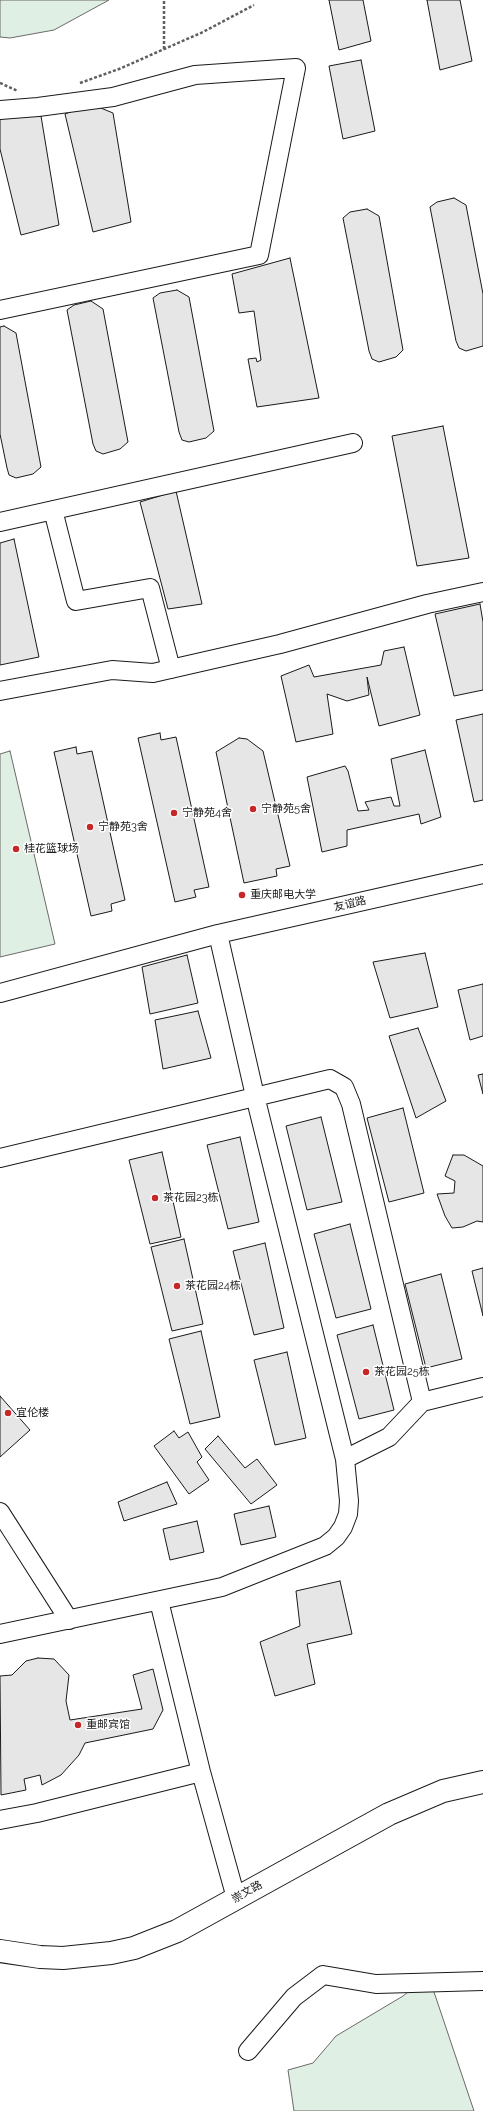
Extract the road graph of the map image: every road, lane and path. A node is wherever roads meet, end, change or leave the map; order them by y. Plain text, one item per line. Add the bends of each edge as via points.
1 (164, 0) edge
2 (254, 5) dead end
3 (164, 49) junction
4 (0, 83) edge
5 (76, 84) dead end
6 (25, 94) dead end
7 (0, 110) edge
8 (0, 310) edge
9 (353, 443) dead end
10 (53, 510) junction
11 (0, 522) edge
12 (483, 592) edge
13 (171, 669) junction
14 (0, 691) edge
15 (483, 874) edge
16 (218, 934) junction
17 (0, 993) edge
18 (255, 1096) junction
19 (0, 1158) edge
20 (483, 1387) edge
21 (422, 1402) junction
22 (345, 1459) junction
23 (0, 1512) edge
24 (159, 1601) junction
25 (69, 1620) junction
26 (0, 1634) edge
27 (201, 1772) junction
28 (483, 1773) edge
29 (483, 1782) edge
30 (0, 1820) edge
31 (235, 1893) junction
32 (0, 1936) edge
33 (0, 1951) edge
34 (483, 1981) edge
35 (248, 2050) dead end

1 - 3 path
2 - 3 path
3 - 5 path
4 - 6 path
7 - 8 street via 113,97 195,75 296,68 259,255
9 - 10 street
10 - 11 street
10 - 13 street via 76,601 150,588
12 - 13 street
13 - 14 street via 153,673 112,670
15 - 16 street, 友谊路
16 - 17 street, 友谊路
16 - 18 street
18 - 19 street
18 - 21 street via 330,1079 344,1087 351,1104
18 - 22 street
20 - 21 street
21 - 22 street via 389,1437
22 - 24 street via 348,1514 336,1537 325,1546 222,1588
23 - 25 street
24 - 25 street
24 - 27 street
25 - 26 street
27 - 30 street
27 - 31 street
28 - 31 main road, 崇文路 via 439,1783 391,1802
29 - 31 main road, 崇文路 via 443,1791 415,1802
31 - 32 main road, 崇文路 via 128,1934 106,1939 84,1942 39,1942
31 - 33 main road, 崇文路 via 156,1940 111,1953 63,1958
34 - 35 street via 376,1984 323,1975 294,1997

